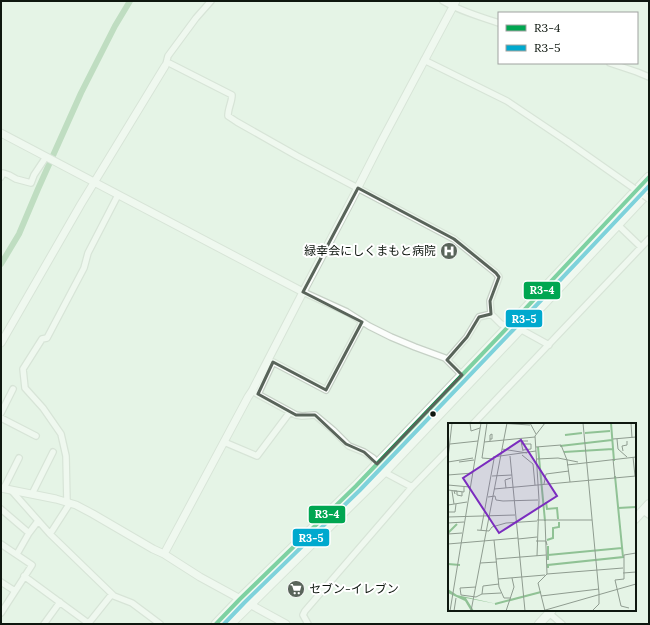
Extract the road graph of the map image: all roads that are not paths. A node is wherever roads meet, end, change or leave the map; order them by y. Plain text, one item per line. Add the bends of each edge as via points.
1 (211, 1) edge
2 (443, 1) edge
3 (454, 4) edge
4 (498, 23) edge
5 (166, 64) junction
6 (613, 64) edge
7 (422, 65) junction
8 (649, 77) edge
9 (1, 133) edge
10 (46, 157) junction
11 (1, 177) edge
12 (649, 177) edge
13 (95, 182) junction
14 (358, 188) junction
15 (649, 191) edge
16 (118, 195) junction
17 (649, 199) edge
18 (614, 221) junction
19 (649, 239) edge
20 (641, 247) junction
21 (303, 292) junction
22 (491, 314) junction
23 (362, 322) junction
24 (509, 326) junction
25 (520, 329) junction
26 (1, 343) edge
27 (549, 345) junction
28 (446, 360) junction
29 (462, 375) junction
30 (13, 389) dead end
31 (255, 393) junction
32 (1, 412) edge
33 (290, 412) junction
34 (1, 418) edge
35 (474, 423) edge
36 (36, 436) dead end
37 (224, 442) junction
38 (448, 450) edge
39 (53, 452) dead end
40 (19, 458) dead end
41 (377, 464) junction
42 (384, 472) junction
43 (412, 487) junction
44 (5, 489) edge
45 (32, 494) junction
46 (69, 503) junction
47 (649, 504) edge
48 (1, 509) edge
49 (646, 513) edge
50 (636, 518) edge
51 (38, 521) junction
52 (29, 533) junction
53 (50, 534) junction
54 (1, 544) edge
55 (17, 554) junction
56 (164, 554) junction
57 (24, 576) junction
58 (1, 582) edge
59 (15, 591) junction
60 (112, 594) junction
61 (240, 599) junction
62 (60, 602) junction
63 (250, 604) junction
64 (550, 612) edge
65 (1, 613) edge
66 (44, 624) edge
67 (88, 624) edge
68 (160, 624) edge
69 (216, 624) edge
70 (230, 624) edge
71 (286, 624) edge
72 (308, 624) edge
73 (539, 624) edge
74 (562, 624) edge

1 - 5 street via 168,56
2 - 3 street
3 - 4 street via 470,14
3 - 7 street
5 - 13 street
5 - 14 street via 232,95 228,116 237,122
6 - 8 street
7 - 14 street
7 - 17 street, bridge via 507,101
9 - 10 street
10 - 11 street via 31,183 3,173
10 - 13 street
12 - 18 highway
13 - 16 street
13 - 26 street
14 - 21 street
14 - 22 street via 454,239 496,273 499,278 490,301
15 - 18 highway
16 - 21 street
16 - 46 street via 88,253 84,268 47,338 42,339 23,369 25,388 61,434 66,456
18 - 20 street
18 - 24 highway
18 - 25 highway
19 - 20 street
20 - 27 street
21 - 23 street via 347,312
21 - 31 street
22 - 24 street via 501,324
22 - 28 street via 479,317 467,337
23 - 28 street
23 - 31 street via 326,390 273,362
24 - 25 street
24 - 29 highway
25 - 27 street
25 - 42 highway
27 - 35 street
28 - 29 street
29 - 41 highway
30 - 32 street
31 - 33 street
31 - 37 street via 248,397
33 - 37 street via 257,456
33 - 41 street via 302,416 315,415 346,444 364,452
34 - 36 street
37 - 56 street
38 - 43 street
39 - 45 street
40 - 44 street
41 - 42 street
41 - 61 highway
42 - 43 street
42 - 63 highway
43 - 72 street via 305,611 303,615
44 - 45 street
44 - 51 street
45 - 46 street
46 - 53 street
46 - 56 street via 83,508
47 - 49 main road
48 - 52 street
49 - 50 main road
51 - 52 street
51 - 53 street
52 - 55 street
53 - 60 street
54 - 55 street
55 - 57 street via 32,565
56 - 61 street
57 - 59 street
57 - 62 street
58 - 59 street
59 - 65 street
60 - 67 street
60 - 68 street via 132,604
61 - 63 street
61 - 69 highway
62 - 66 street
62 - 67 street
63 - 70 highway
63 - 71 street
64 - 73 main road
64 - 74 street

